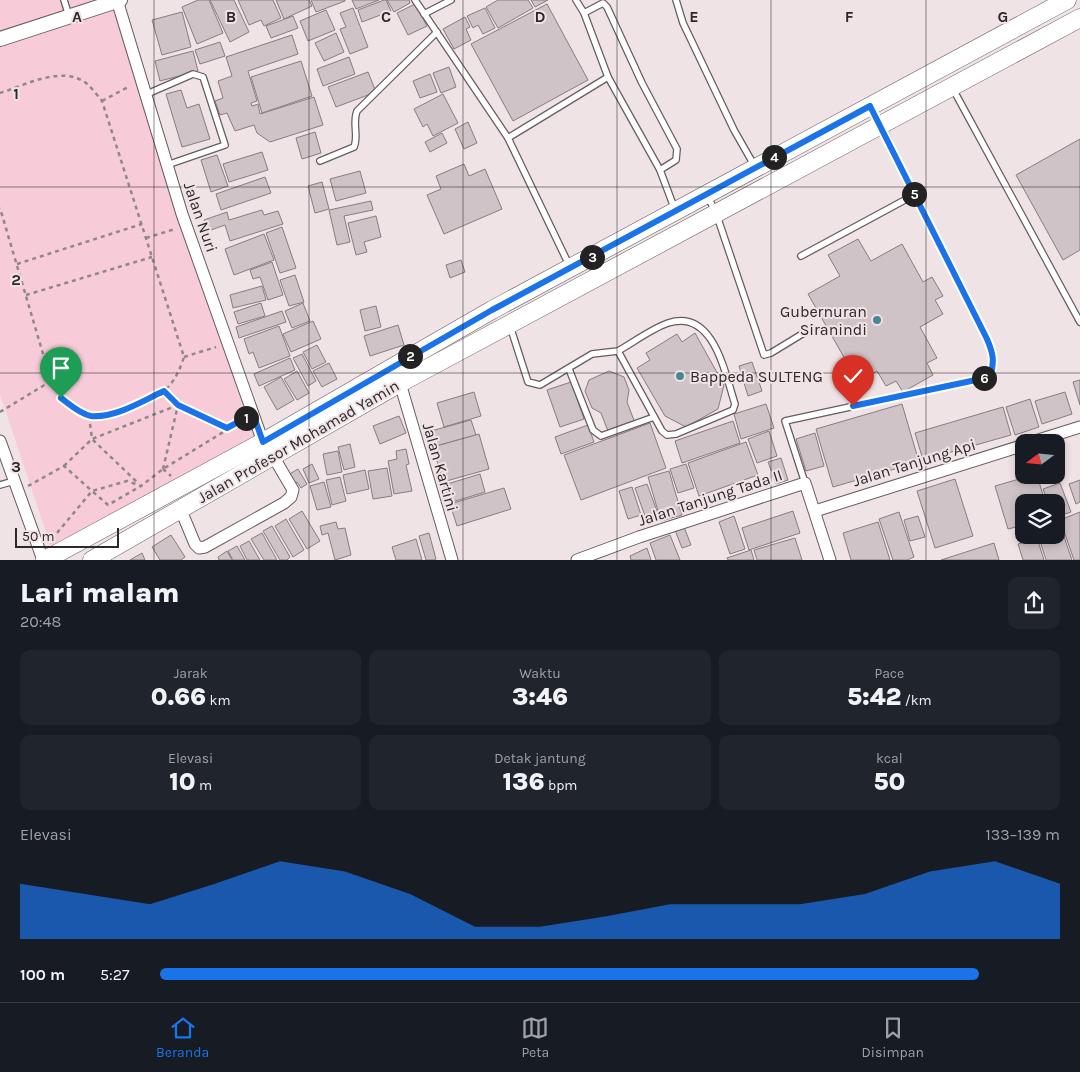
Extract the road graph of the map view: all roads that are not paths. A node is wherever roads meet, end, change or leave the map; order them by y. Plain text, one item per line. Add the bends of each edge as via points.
1 (64, 0) edge
2 (118, 0) edge
3 (415, 0) edge
4 (451, 0) edge
5 (576, 0) edge
6 (676, 0) edge
7 (1067, 0) edge
8 (584, 13) junction
9 (424, 14) junction
10 (68, 16) junction
11 (1079, 20) edge
12 (437, 32) junction
13 (0, 39) edge
14 (608, 77) junction
15 (952, 88) junction
16 (147, 94) junction
17 (870, 106) junction
18 (882, 126) junction
19 (508, 138) junction
20 (320, 161) dead end
21 (167, 164) junction
22 (755, 167) junction
23 (660, 170) junction
24 (706, 194) junction
25 (914, 195) junction
26 (675, 210) junction
27 (716, 214) junction
28 (801, 256) dead end
29 (571, 268) junction
30 (1080, 322) edge
31 (509, 324) junction
32 (812, 328) dead end
33 (618, 351) junction
34 (569, 369) junction
35 (400, 383) junction
36 (654, 417) junction
37 (1080, 427) edge
38 (1058, 434) edge
39 (0, 441) edge
40 (263, 442) junction
41 (1015, 448) edge
42 (273, 456) junction
43 (193, 479) junction
44 (805, 483) junction
45 (0, 485) edge
46 (16, 486) junction
47 (202, 496) junction
48 (180, 508) junction
49 (815, 511) junction
50 (45, 559) edge
51 (92, 560) edge
52 (452, 560) edge
53 (577, 560) edge
54 (830, 560) edge

1 - 10 lane
2 - 10 street
2 - 16 street, Jalan Nuri
3 - 9 lane
4 - 9 lane
5 - 8 lane
6 - 22 lane via 682,23
7 - 17 main road, Jalan Profesor Mohamad Yamin
8 - 14 lane
8 - 23 lane via 603,3 608,7 642,83 677,149 676,160
9 - 12 lane
10 - 13 street
11 - 15 main road, Jalan Profesor Mohamad Yamin
12 - 19 lane
12 - 20 lane via 357,111 354,147
14 - 19 lane
14 - 23 lane
15 - 18 main road, Jalan Profesor Mohamad Yamin
15 - 30 lane
16 - 21 street, Jalan Nuri
16 - 21 lane via 193,74 203,77 225,145
17 - 18 main road
17 - 22 main road, Jalan Profesor Mohamad Yamin
18 - 25 lane
18 - 27 main road, Jalan Profesor Mohamad Yamin
19 - 29 lane
21 - 40 street, Jalan Nuri
22 - 24 main road, Jalan Profesor Mohamad Yamin
23 - 26 lane
24 - 26 main road, Jalan Profesor Mohamad Yamin
24 - 27 lane
25 - 28 lane
25 - 44 lane via 994,354 990,377 785,421
26 - 29 main road, Jalan Profesor Mohamad Yamin
27 - 31 main road, Jalan Profesor Mohamad Yamin
27 - 32 lane via 764,355
29 - 40 main road, Jalan Profesor Mohamad Yamin
31 - 34 lane via 528,382 540,385
31 - 35 main road, Jalan Profesor Mohamad Yamin
33 - 34 lane via 592,354
33 - 36 lane
33 - 36 lane via 678,320 701,328 713,339 735,404 733,410 668,435
34 - 36 lane via 593,430 601,436
35 - 42 main road, Jalan Profesor Mohamad Yamin
35 - 52 street, Jalan Kartini
37 - 38 street
39 - 46 street
40 - 43 main road, Jalan Profesor Mohamad Yamin
41 - 49 street, Jalan Tanjung Api
42 - 47 main road, Jalan Profesor Mohamad Yamin
42 - 48 street via 293,490 292,497 206,547 199,548 195,544
43 - 47 main road
43 - 50 main road, Jalan Profesor Mohamad Yamin
44 - 49 street, Jalan Tanjung Tada II
44 - 53 street, Jalan Tanjung Tada II
45 - 46 lane
46 - 50 street
47 - 48 main road, Jalan Profesor Mohamad Yamin
48 - 51 main road, Jalan Profesor Mohamad Yamin
49 - 54 street, Jalan Tanjung Tada II

